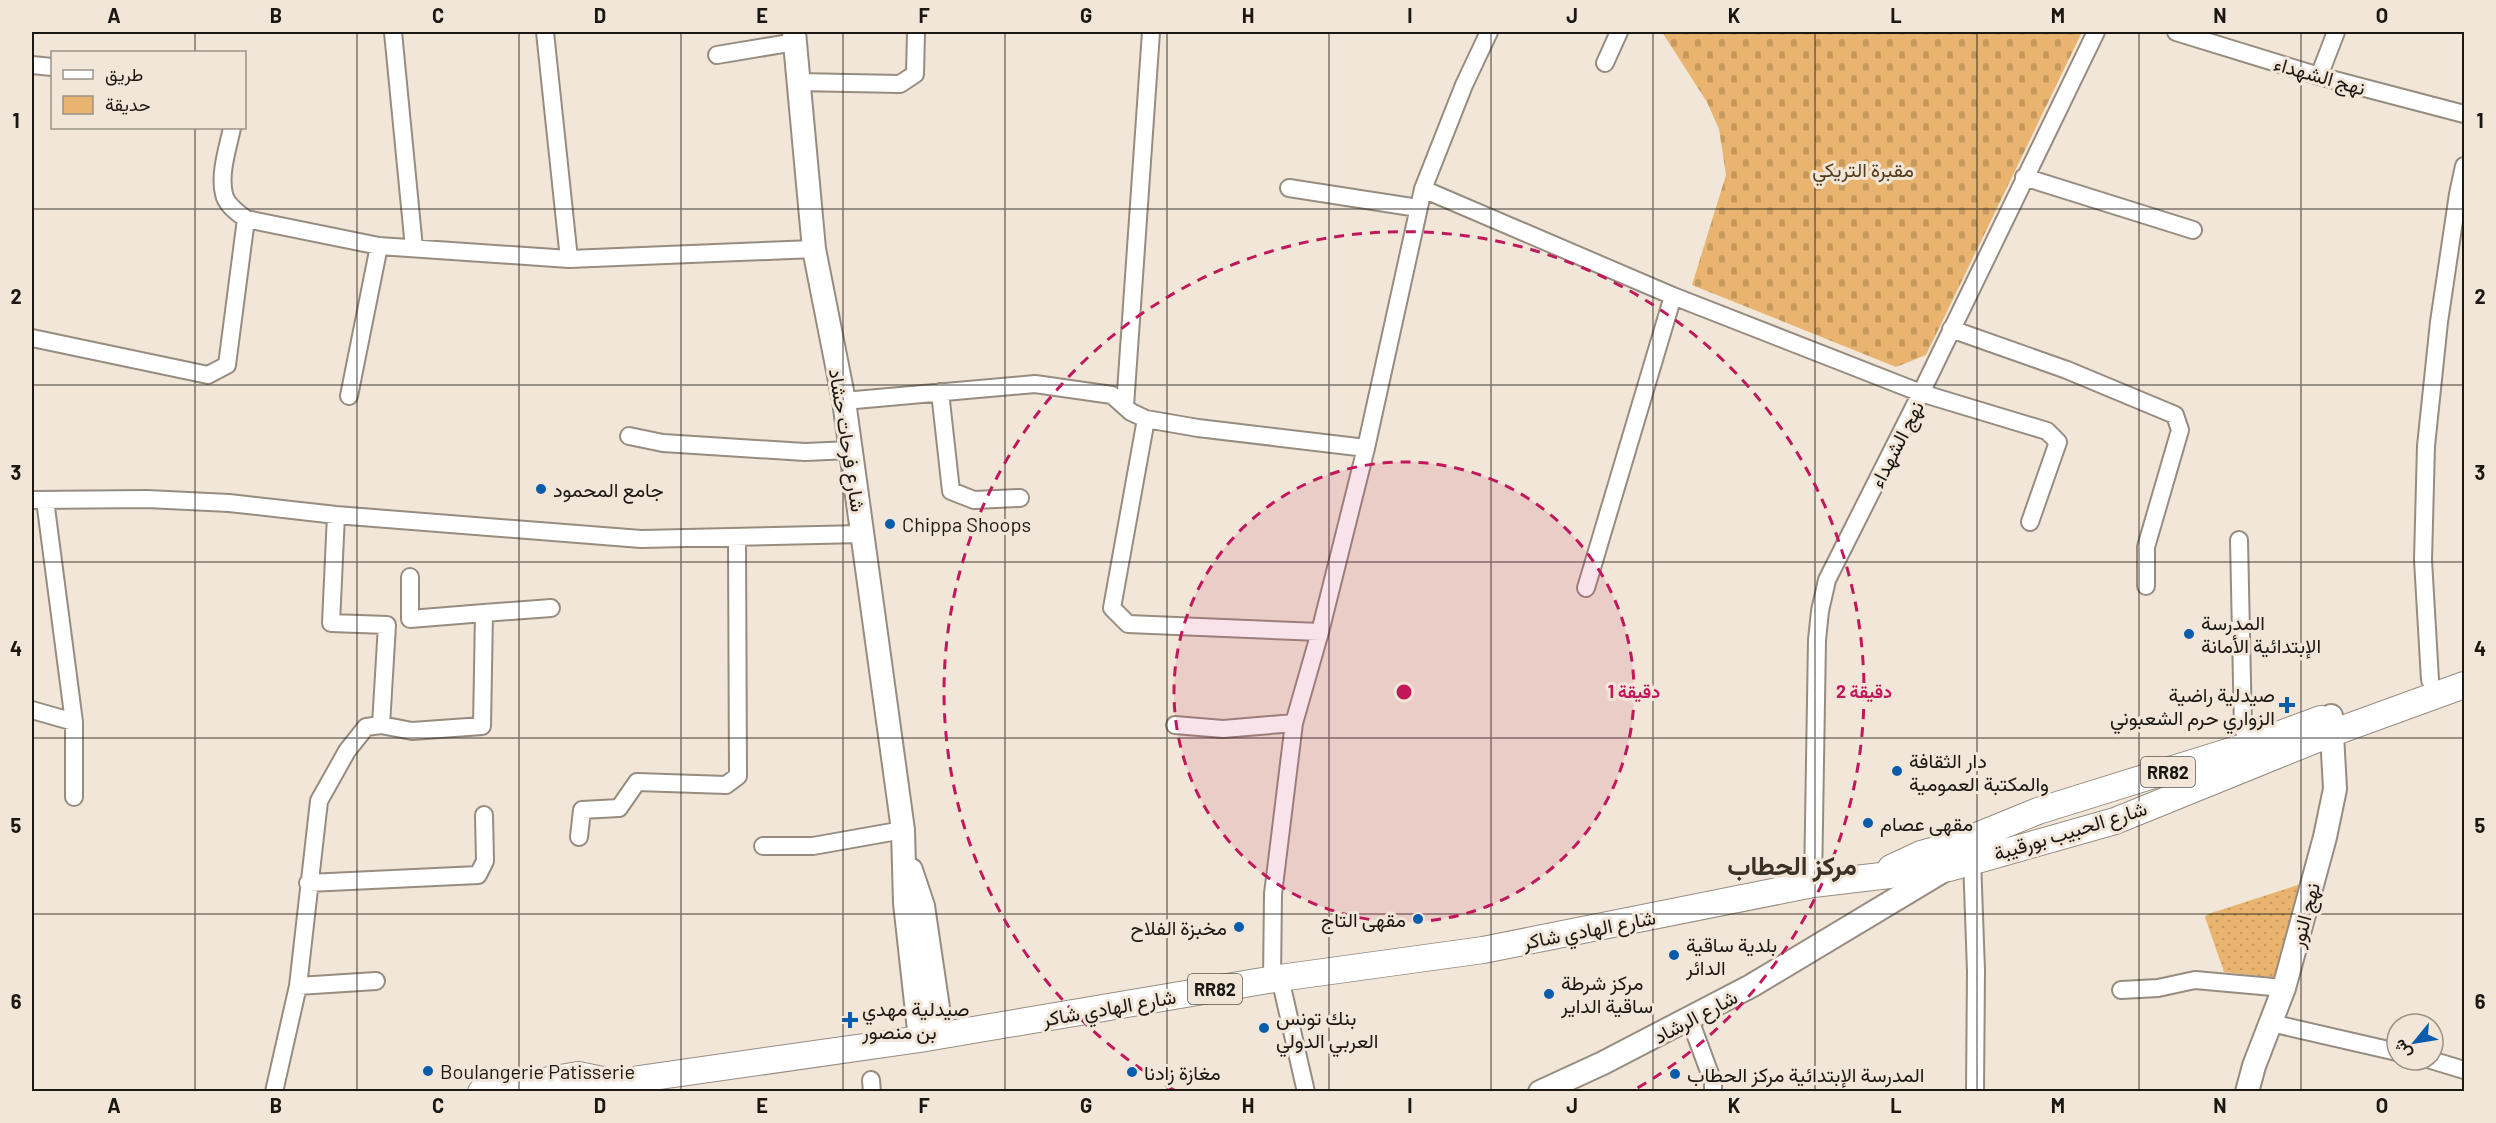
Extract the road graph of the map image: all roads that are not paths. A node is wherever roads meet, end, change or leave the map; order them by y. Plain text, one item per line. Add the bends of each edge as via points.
1 (393, 32) edge
2 (545, 32) edge
3 (916, 32) edge
4 (1151, 32) edge
5 (1489, 32) edge
6 (1619, 32) edge
7 (2096, 32) edge
8 (2176, 32) edge
9 (2336, 32) edge
10 (794, 37) edge
11 (717, 55) dead end
12 (1605, 63) dead end
13 (32, 65) edge
14 (51, 67) edge
15 (2319, 76) junction
16 (797, 82) junction
17 (2464, 114) edge
18 (232, 129) edge
19 (2464, 166) edge
20 (2024, 177) junction
21 (1288, 188) dead end
22 (1423, 189) junction
23 (1418, 208) junction
24 (246, 219) junction
25 (2193, 230) dead end
26 (379, 246) junction
27 (414, 248) junction
28 (814, 249) junction
29 (569, 259) junction
30 (1673, 296) junction
31 (1951, 329) junction
32 (32, 338) edge
33 (940, 392) junction
34 (1921, 393) junction
35 (349, 396) dead end
36 (844, 401) junction
37 (1125, 406) junction
38 (1146, 419) junction
39 (629, 436) dead end
40 (1366, 448) junction
41 (851, 450) junction
42 (1020, 498) dead end
43 (38, 500) edge
44 (336, 515) junction
45 (2030, 522) dead end
46 (863, 534) junction
47 (737, 538) junction
48 (2238, 540) dead end
49 (410, 577) dead end
50 (2146, 586) dead end
51 (1586, 588) dead end
52 (551, 608) dead end
53 (484, 613) junction
54 (1320, 632) junction
55 (2464, 668) edge
56 (2430, 680) junction
57 (2464, 685) edge
58 (32, 710) edge
59 (74, 722) junction
60 (1294, 723) junction
61 (2331, 724) junction
62 (381, 725) junction
63 (1175, 725) dead end
64 (2250, 745) junction
65 (74, 797) dead end
66 (484, 815) dead end
67 (579, 837) dead end
68 (903, 839) junction
69 (763, 846) dead end
70 (1959, 857) junction
71 (1918, 863) junction
72 (308, 883) junction
73 (1813, 884) junction
74 (1875, 912) junction
75 (1276, 979) junction
76 (376, 981) dead end
77 (298, 986) junction
78 (2284, 988) junction
79 (2121, 990) dead end
80 (1690, 1020) junction
81 (2271, 1023) junction
82 (931, 1037) junction
83 (2385, 1049) edge
84 (2445, 1064) edge
85 (2464, 1070) edge
86 (632, 1085) edge
87 (1975, 1091) edge
88 (274, 1092) edge
89 (481, 1092) edge
90 (586, 1092) edge
91 (1306, 1092) edge
92 (1540, 1092) edge
93 (1713, 1092) edge
94 (2247, 1092) edge

1 - 27 street
2 - 29 street
3 - 16 street via 915,74 900,84
4 - 37 street
5 - 22 street
6 - 12 street
7 - 20 street, نهج الشهداء
8 - 15 street, نهج الشهداء
9 - 15 street
10 - 11 street
10 - 16 street, شارع فرحات حشاد
13 - 14 street
15 - 17 street, نهج الشهداء
16 - 28 street, شارع فرحات حشاد
18 - 24 street via 224,168 224,195
19 - 56 street via 2439,322 2426,446 2423,560
20 - 25 street
20 - 31 street, نهج الشهداء
21 - 23 street
22 - 23 street
22 - 30 street
23 - 40 street
24 - 26 street
24 - 32 street via 227,364 208,375
26 - 27 street
26 - 35 street
27 - 29 street
28 - 29 street
28 - 36 street, شارع فرحات حشاد
30 - 34 street
30 - 51 street
31 - 34 street, نهج الشهداء
31 - 50 street via 2067,370 2175,415 2180,430 2146,547
33 - 36 street
33 - 37 street via 1035,384 1112,395
33 - 42 street via 951,490 974,500
34 - 45 street via 2054,436 2058,442
34 - 73 street, نهج الشهداء via 1827,580 1820,611
36 - 41 street, شارع فرحات حشاد
37 - 38 street
38 - 40 street
38 - 54 street via 1112,608 1128,624
39 - 41 street via 663,443
40 - 54 street
41 - 46 street, شارع فرحات حشاد
43 - 44 street via 182,501
43 - 59 street
44 - 47 street via 641,539
44 - 62 street via 331,623 387,625
46 - 47 street
46 - 68 street, شارع فرحات حشاد
47 - 67 street via 738,776 726,785 637,782 619,808 582,810
48 - 64 street via 2243,729
49 - 53 street via 410,619
52 - 53 street
53 - 62 street via 482,726 412,731
54 - 60 street
55 - 56 main road, شارع الحبيب بورقيبة / RR82
56 - 61 main road, شارع الحبيب بورقيبة / RR82
57 - 61 main road, شارع الحبيب بورقيبة / RR82
58 - 59 street
59 - 65 street
60 - 63 street via 1223,729
60 - 75 street via 1273,894
61 - 64 main road, شارع الحبيب بورقيبة / RR82
61 - 70 main road, شارع الحبيب بورقيبة / RR82 via 2115,821
61 - 78 street, نهج النور via 2335,789
62 - 72 street via 366,727 347,751 319,801
64 - 70 main road, شارع الحبيب بورقيبة / RR82 via 2038,811
66 - 72 street via 485,861 478,875
68 - 69 street
68 - 82 street, شارع فرحات حشاد via 923,906
70 - 71 main road, شارع الحبيب بورقيبة / RR82
70 - 74 street, شارع الرشاد
70 - 87 street via 1976,971
71 - 73 main road, شارع الحبيب بورقيبة / RR82 via 1872,877
71 - 74 street, شارع الرشاد
72 - 77 street
73 - 75 main road, شارع الهادي شاكر / RR82 via 1483,950
74 - 80 street, شارع الرشاد
75 - 82 main road, شارع الهادي شاكر / RR82
75 - 91 street
76 - 77 street
77 - 88 street
78 - 79 street via 2195,980
78 - 81 street, نهج النور
80 - 92 street, شارع الرشاد
80 - 93 street via 1713,1082
81 - 83 street
81 - 94 street, نهج النور
82 - 86 main road, شارع الهادي شاكر / RR82
84 - 85 street
86 - 89 main road, شارع الهادي شاكر / RR82 via 578,1075
86 - 90 main road, شارع الهادي شاكر / RR82

